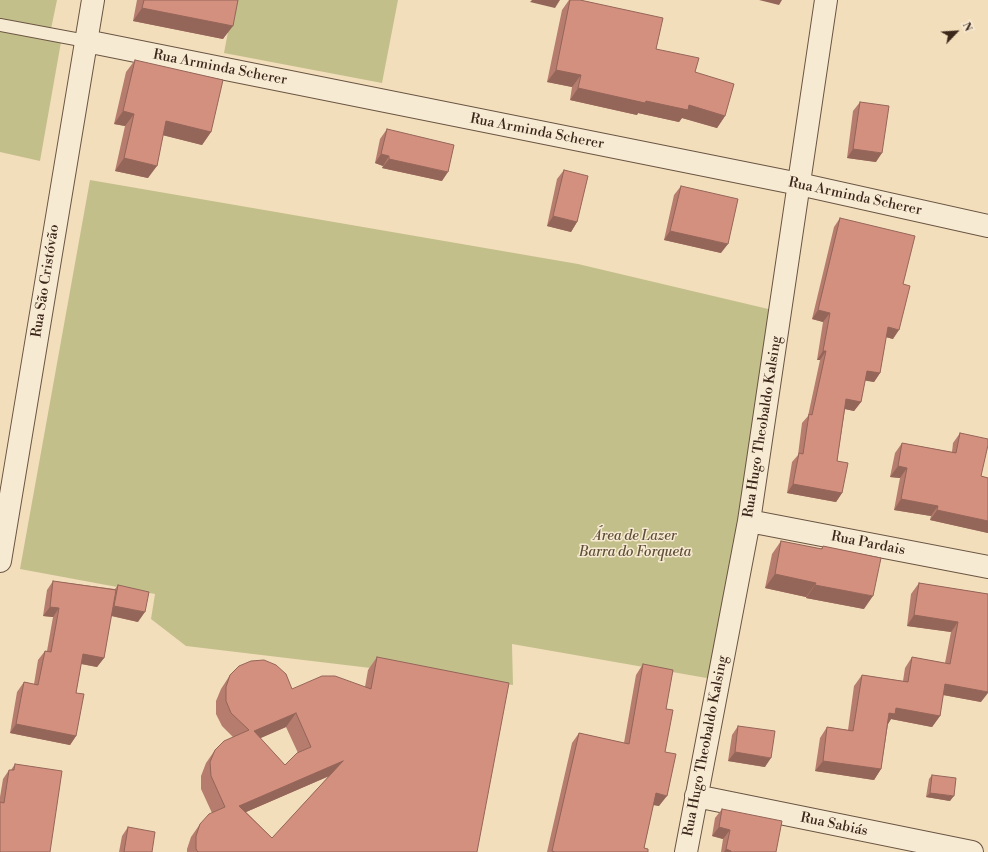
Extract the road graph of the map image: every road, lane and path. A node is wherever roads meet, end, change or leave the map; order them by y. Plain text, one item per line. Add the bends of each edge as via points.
1 (93, 0) edge
2 (826, 0) edge
3 (0, 25) edge
4 (86, 41) junction
5 (799, 184) junction
6 (988, 226) edge
7 (749, 521) junction
8 (0, 561) edge
9 (988, 566) edge
10 (696, 796) junction
11 (686, 852) edge
12 (972, 852) edge

1 - 4 street, Rua São Cristóvão
2 - 5 street, Rua Hugo Theobaldo Kalsing
3 - 4 lane
4 - 5 street, Rua Arminda Scherer
4 - 8 street, Rua São Cristóvão
5 - 6 street, Rua Arminda Scherer
5 - 7 street, Rua Hugo Theobaldo Kalsing
7 - 9 street, Rua Pardais
7 - 10 street, Rua Hugo Theobaldo Kalsing
10 - 11 street, Rua Hugo Theobaldo Kalsing
10 - 12 street, Rua Sabiás

